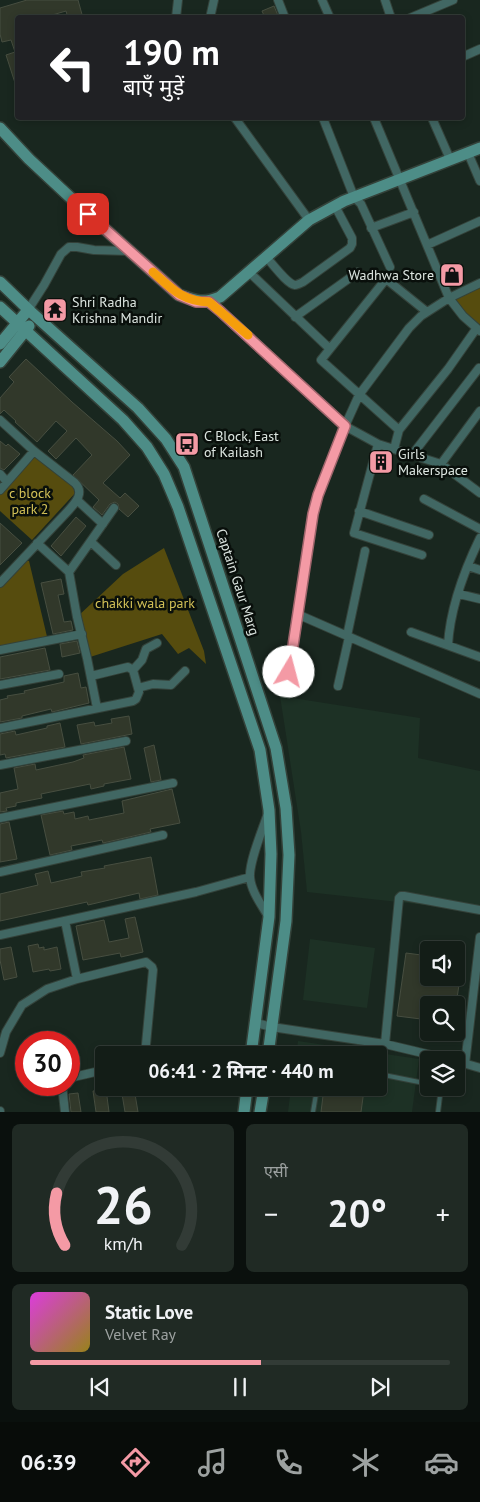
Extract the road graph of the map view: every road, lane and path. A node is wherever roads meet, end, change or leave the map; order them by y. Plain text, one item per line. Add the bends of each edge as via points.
1 (178, 0) edge
2 (214, 0) edge
3 (278, 0) edge
4 (322, 0) edge
5 (385, 0) edge
6 (448, 1) edge
7 (176, 15) edge
8 (211, 15) edge
9 (284, 15) edge
10 (329, 15) edge
11 (390, 15) edge
12 (417, 15) edge
13 (480, 49) edge
14 (465, 56) edge
15 (236, 120) edge
16 (324, 120) edge
17 (375, 120) edge
18 (433, 120) edge
19 (0, 128) edge
20 (480, 148) edge
21 (468, 152) junction
22 (450, 159) junction
23 (400, 179) junction
24 (480, 181) edge
25 (354, 198) junction
26 (335, 206) junction
27 (414, 212) junction
28 (309, 220) junction
29 (480, 221) edge
30 (371, 228) junction
31 (427, 245) junction
32 (130, 251) junction
33 (266, 257) junction
34 (390, 267) dead end
35 (249, 272) junction
36 (358, 272) dead end
37 (0, 282) edge
38 (480, 283) edge
39 (449, 298) junction
40 (209, 302) junction
41 (0, 307) edge
42 (427, 312) junction
43 (32, 313) junction
44 (295, 317) junction
45 (22, 327) junction
46 (478, 330) edge
47 (0, 344) edge
48 (329, 348) junction
49 (0, 362) edge
50 (480, 368) edge
51 (360, 395) junction
52 (480, 411) edge
53 (0, 420) edge
54 (345, 426) junction
55 (399, 430) junction
56 (378, 444) junction
57 (394, 449) junction
58 (34, 451) junction
59 (412, 455) junction
60 (441, 464) junction
61 (0, 474) edge
62 (7, 482) junction
63 (0, 490) edge
64 (480, 493) edge
65 (424, 499) dead end
66 (77, 500) junction
67 (114, 508) dead end
68 (359, 511) junction
69 (102, 524) junction
70 (480, 529) edge
71 (429, 535) dead end
72 (90, 542) junction
73 (479, 543) edge
74 (37, 544) junction
75 (366, 551) dead end
76 (422, 555) dead end
77 (116, 565) dead end
78 (468, 566) junction
79 (480, 570) edge
80 (70, 572) junction
81 (0, 582) edge
82 (459, 594) junction
83 (480, 599) edge
84 (297, 614) junction
85 (411, 632) dead end
86 (82, 634) junction
87 (348, 637) junction
88 (158, 643) dead end
89 (448, 645) junction
90 (0, 650) edge
91 (480, 656) edge
92 (134, 670) junction
93 (185, 671) dead end
94 (289, 672) dead end
95 (59, 674) dead end
96 (91, 676) junction
97 (0, 685) edge
98 (338, 686) dead end
99 (138, 688) junction
100 (480, 694) edge
101 (97, 708) junction
102 (0, 728) edge
103 (126, 741) dead end
104 (0, 765) edge
105 (172, 782) dead end
106 (270, 810) junction
107 (0, 818) edge
108 (163, 835) dead end
109 (0, 872) edge
110 (250, 877) junction
111 (480, 910) edge
112 (269, 917) junction
113 (65, 921) junction
114 (0, 935) edge
115 (480, 937) edge
116 (77, 978) junction
117 (256, 1023) junction
118 (272, 1027) junction
119 (385, 1044) junction
120 (146, 1046) edge
121 (252, 1046) edge
122 (269, 1046) edge
123 (420, 1052) edge
124 (0, 1053) edge
125 (465, 1064) joint
126 (480, 1068) edge
127 (95, 1072) edge
128 (80, 1075) edge
129 (387, 1076) edge
130 (420, 1082) edge
131 (63, 1096) edge
132 (246, 1096) edge
133 (263, 1096) edge
134 (316, 1096) edge
135 (440, 1096) edge
136 (64, 1112) edge
137 (244, 1112) edge
138 (260, 1112) edge
139 (313, 1112) edge
140 (438, 1112) edge

1 - 7 street
2 - 8 street
3 - 9 street
4 - 10 street
5 - 11 street
6 - 12 street
13 - 14 street
15 - 28 street
16 - 25 street
17 - 23 street
18 - 22 street
19 - 32 main road via 29,159
20 - 21 main road
21 - 22 main road
21 - 24 street
22 - 23 main road
23 - 25 main road
23 - 27 street
25 - 26 main road
25 - 30 street via 362,204
26 - 28 main road
26 - 33 street via 352,238 350,248 342,254 294,285
27 - 30 street
27 - 31 street
28 - 33 main road
29 - 31 street
30 - 34 street
31 - 39 street
32 - 40 main road via 179,295 196,302
32 - 43 street via 69,248 61,254
33 - 35 main road
35 - 40 main road via 220,297
35 - 44 street
36 - 44 street
37 - 43 main road, Captain Gaur Marg
38 - 39 street
39 - 42 street
39 - 46 street
40 - 54 street
41 - 45 main road
42 - 48 street via 386,279
42 - 51 street via 409,328
43 - 45 main road
43 - 118 main road, Captain Gaur Marg via 138,408 166,439 184,468 276,748 286,808 289,855 286,921
44 - 48 street
45 - 47 main road
45 - 49 main road
45 - 106 main road via 123,420 148,447 164,474 260,750
46 - 55 street
48 - 51 street via 321,360
50 - 59 street
51 - 54 street
51 - 55 street
52 - 60 street
53 - 58 street
54 - 56 street
54 - 84 street via 313,514
55 - 57 street
56 - 57 street
56 - 68 street
57 - 59 street
58 - 62 street
58 - 66 street via 79,487
59 - 60 street
60 - 64 street
61 - 62 street
62 - 63 street
65 - 70 street
66 - 69 street
66 - 74 street
67 - 69 street
68 - 71 street
68 - 76 street via 354,533
69 - 72 street
72 - 77 street
72 - 80 street
73 - 78 street
74 - 80 street
74 - 81 street
75 - 87 street
78 - 79 street
78 - 82 street
80 - 86 street
82 - 83 street
82 - 89 street via 449,626
84 - 87 street
84 - 94 street
85 - 89 street
86 - 90 street
86 - 96 street
87 - 98 street
87 - 100 street
88 - 92 street via 146,649
89 - 91 street
92 - 96 street via 128,667
92 - 99 street
93 - 99 street via 171,684
95 - 97 street
96 - 101 street
99 - 101 street via 138,696 133,701
101 - 102 street
103 - 104 street
105 - 107 street
106 - 110 street
106 - 112 main road
108 - 109 street
110 - 112 street
110 - 113 street
111 - 119 street via 404,896 399,898
112 - 117 main road
113 - 114 street
113 - 116 street
115 - 125 street
116 - 120 street via 146,962 152,967
116 - 124 street via 46,989 22,1005 6,1032
117 - 118 street
117 - 121 main road
118 - 119 street
118 - 122 main road, Captain Gaur Marg
119 - 123 street
125 - 126 street
127 - 128 street
129 - 130 lane
131 - 136 street
132 - 137 main road
133 - 138 main road
134 - 139 lane
135 - 140 lane

